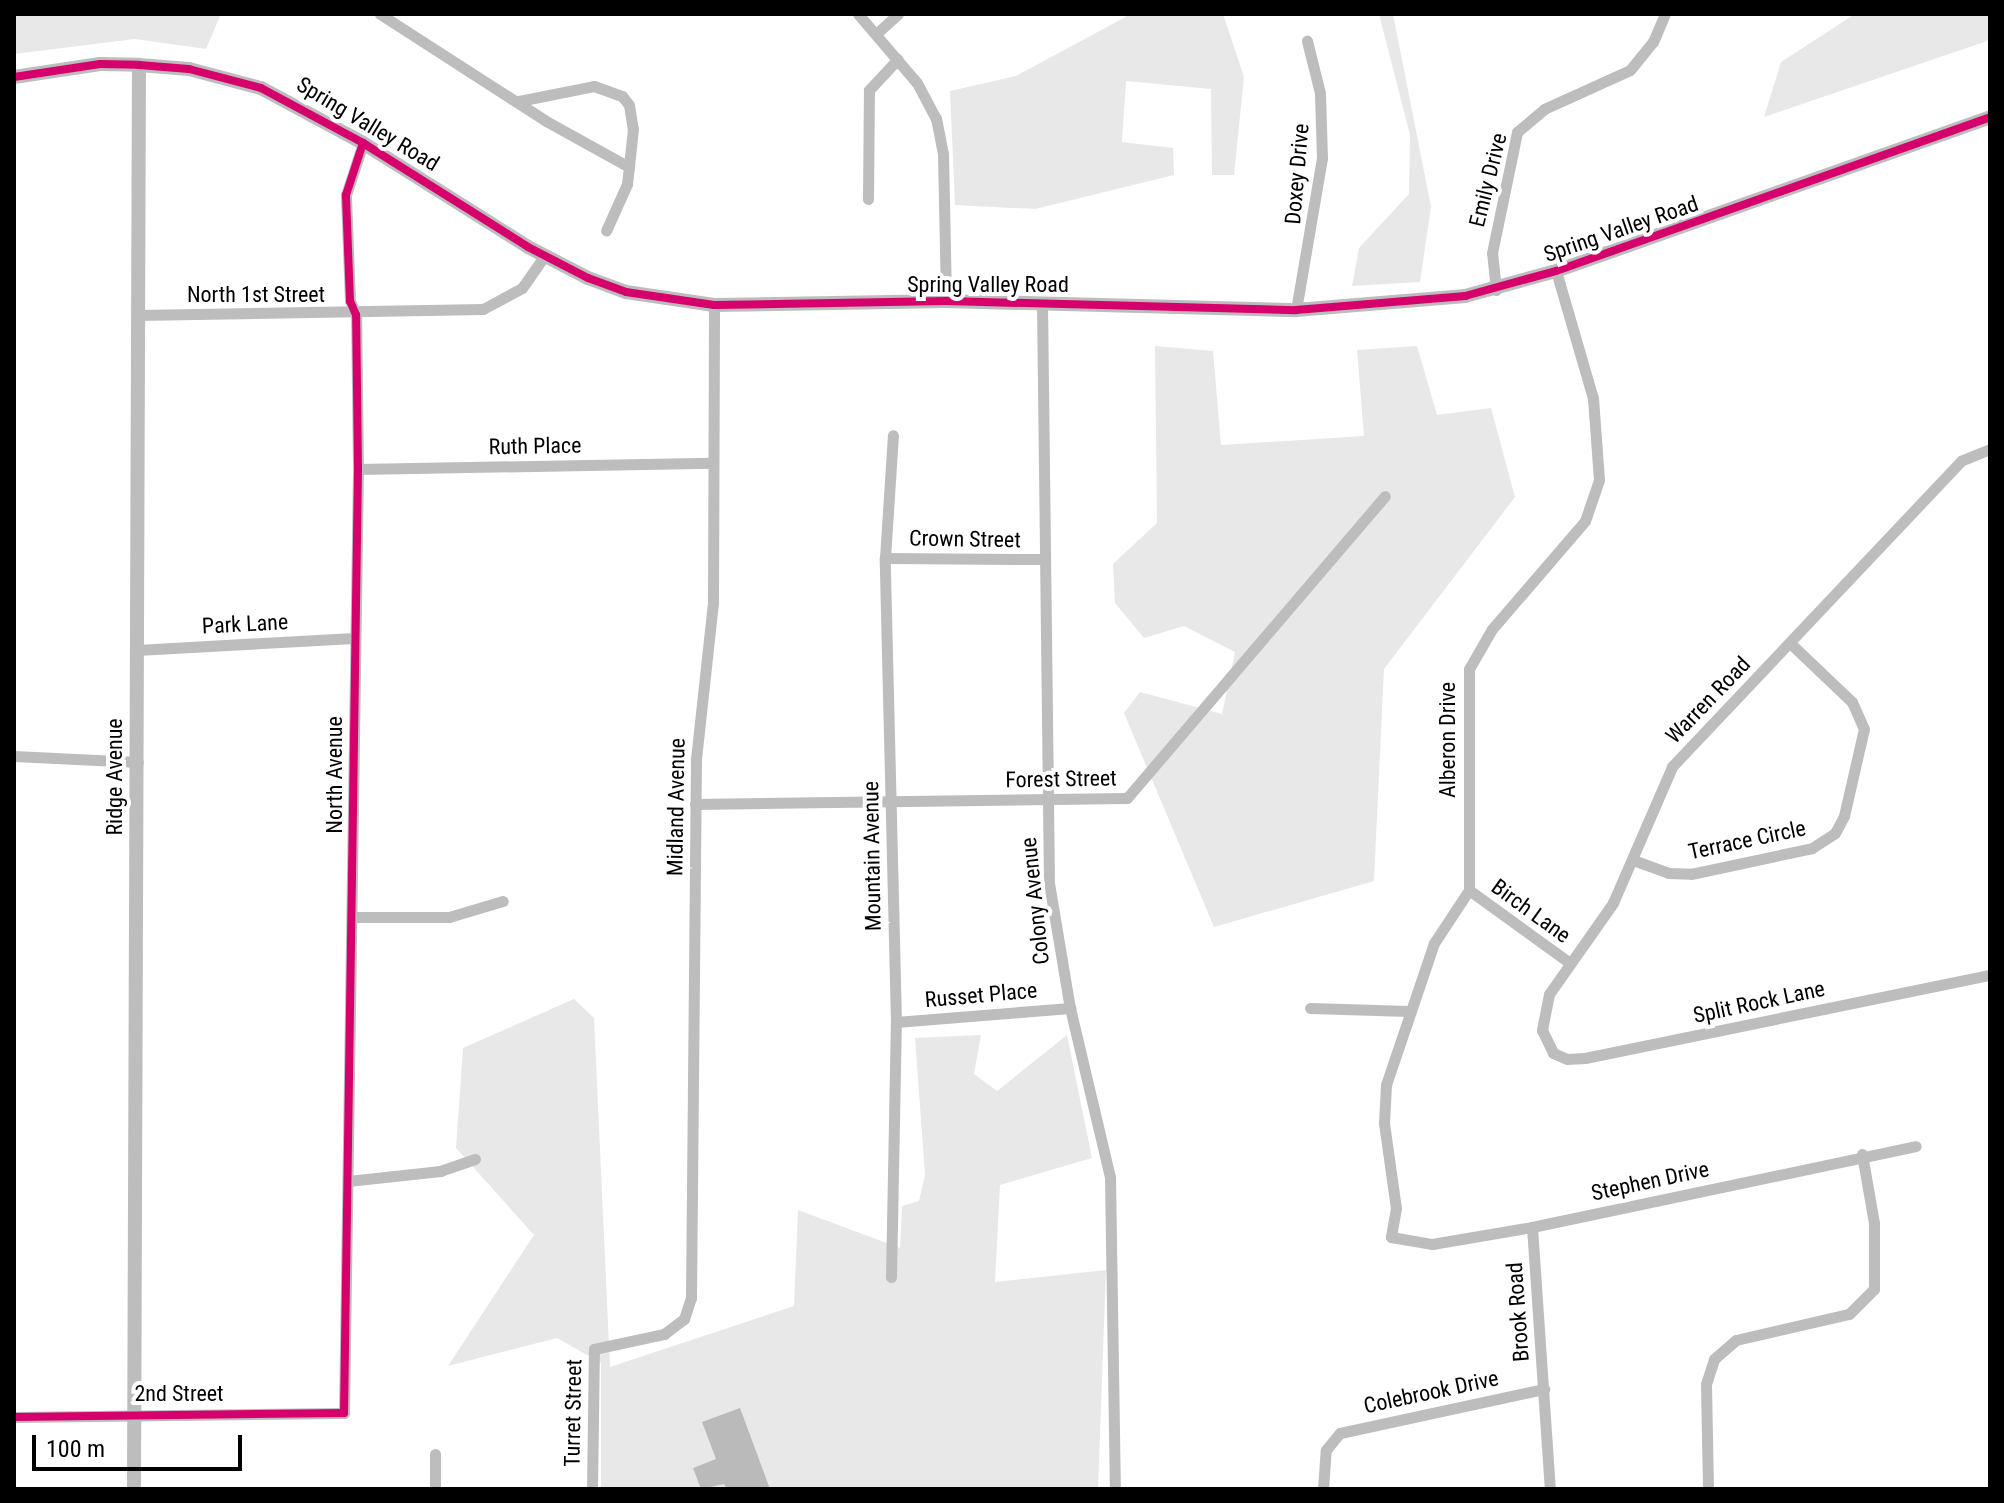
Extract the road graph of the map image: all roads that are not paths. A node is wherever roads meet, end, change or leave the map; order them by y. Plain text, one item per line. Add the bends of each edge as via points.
1 (380, 14) edge
2 (858, 14) edge
3 (898, 14) edge
4 (1665, 14) edge
5 (877, 33) junction
6 (1307, 41) dead end
7 (898, 59) junction
8 (139, 65) junction
9 (14, 77) edge
10 (519, 101) junction
11 (1990, 117) edge
12 (363, 143) junction
13 (629, 167) junction
14 (868, 199) dead end
15 (606, 231) dead end
16 (544, 256) junction
17 (1556, 271) junction
18 (1496, 290) junction
19 (946, 301) junction
20 (1042, 302) junction
21 (714, 305) junction
22 (1296, 310) junction
23 (138, 315) junction
24 (356, 315) junction
25 (893, 435) dead end
26 (1990, 449) edge
27 (712, 463) junction
28 (358, 469) junction
29 (1385, 496) dead end
30 (885, 558) junction
31 (1044, 559) junction
32 (354, 638) junction
33 (1790, 643) junction
34 (137, 650) junction
35 (14, 756) edge
36 (138, 762) junction
37 (1046, 798) junction
38 (695, 804) junction
39 (891, 805) junction
40 (1633, 860) junction
41 (1469, 890) junction
42 (503, 901) dead end
43 (353, 917) junction
44 (1570, 963) junction
45 (1990, 975) edge
46 (1070, 1008) junction
47 (1310, 1008) dead end
48 (1409, 1011) junction
49 (896, 1022) junction
50 (1544, 1038) joint
51 (1916, 1146) dead end
52 (1862, 1154) junction
53 (475, 1159) dead end
54 (348, 1181) junction
55 (1532, 1227) junction
56 (891, 1277) dead end
57 (688, 1310) joint
58 (1544, 1389) junction
59 (134, 1412) junction
60 (344, 1413) joint
61 (14, 1417) edge
62 (435, 1454) dead end
63 (134, 1489) edge
64 (435, 1489) edge
65 (592, 1489) edge
66 (1115, 1489) edge
67 (1323, 1489) edge
68 (1550, 1489) edge
69 (1708, 1489) edge

1 - 10 street
2 - 5 street
3 - 5 street
4 - 18 street, Emily Drive via 1653,42 1630,70 1544,109 1517,132 1492,253
5 - 7 street
6 - 22 street, Doxey Drive via 1320,93 1322,158
7 - 14 street via 869,90
7 - 19 street via 936,118 943,154
8 - 9 street, Spring Valley Road via 100,64
8 - 12 street, Spring Valley Road via 189,69 261,88
8 - 23 street, Ridge Avenue
10 - 13 street
10 - 13 street via 594,86 622,96 633,117
11 - 17 street, Spring Valley Road
12 - 16 street, Spring Valley Road
12 - 24 street, North Avenue via 346,195 350,301
13 - 15 street
16 - 21 street, Spring Valley Road via 626,292
16 - 24 street, North 1st Street via 522,288 483,309
17 - 18 street, Spring Valley Road
17 - 41 street, Alberon Drive via 1593,398 1599,480 1585,521 1492,629 1469,669
18 - 22 street, Spring Valley Road
19 - 20 street, Spring Valley Road
19 - 21 street, Spring Valley Road
20 - 22 street, Spring Valley Road
20 - 31 street, Colony Avenue
21 - 27 street, Midland Avenue
23 - 24 street, North 1st Street
23 - 34 street, Ridge Avenue
24 - 28 street, North Avenue
25 - 30 street, Mountain Avenue
26 - 33 street, Warren Road via 1961,461
27 - 28 street, Ruth Place
27 - 38 street, Midland Avenue via 713,603
28 - 32 street, North Avenue
29 - 37 street, Forest Street via 1127,798
30 - 31 street, Crown Street
30 - 39 street, Mountain Avenue
31 - 37 street, Colony Avenue
32 - 34 street, Park Lane
32 - 43 street, North Avenue
33 - 40 street, Warren Road via 1672,767
33 - 40 street, Terrace Circle via 1852,702 1864,729 1859,764 1835,833 1812,848 1691,874 1668,873
34 - 36 street, Ridge Avenue
35 - 36 street
36 - 59 street, Ridge Avenue
37 - 39 street, Forest Street
37 - 46 street, Colony Avenue via 1049,883
38 - 39 street, Forest Street
38 - 57 street, Midland Avenue
39 - 49 street, Mountain Avenue
40 - 44 street, Warren Road via 1613,903
41 - 44 street, Birch Lane
41 - 48 street via 1434,943
42 - 43 street via 449,917
43 - 54 street, North Avenue
44 - 50 street, Warren Road via 1546,1002
45 - 50 street, Split Rock Lane via 1585,1058 1560,1057
46 - 49 street, Russet Place
46 - 66 street, Colony Avenue via 1110,1177
47 - 48 street
48 - 55 street, Stephen Drive via 1384,1104 1396,1208 1391,1237 1432,1244
49 - 56 street, Mountain Avenue
51 - 52 street, Stephen Drive
52 - 55 street, Stephen Drive
52 - 69 street via 1874,1223 1874,1289 1849,1314 1736,1340 1714,1359 1706,1384
53 - 54 street via 440,1171
54 - 60 street, North Avenue
55 - 58 street, Brook Road
57 - 65 street, Turret Street via 664,1334 594,1349
58 - 67 street, Colebrook Drive via 1340,1433 1326,1450
58 - 68 street, Brook Road
59 - 60 street, 2nd Street
59 - 61 street, 2nd Street
59 - 63 street, Ridge Avenue
62 - 64 street

